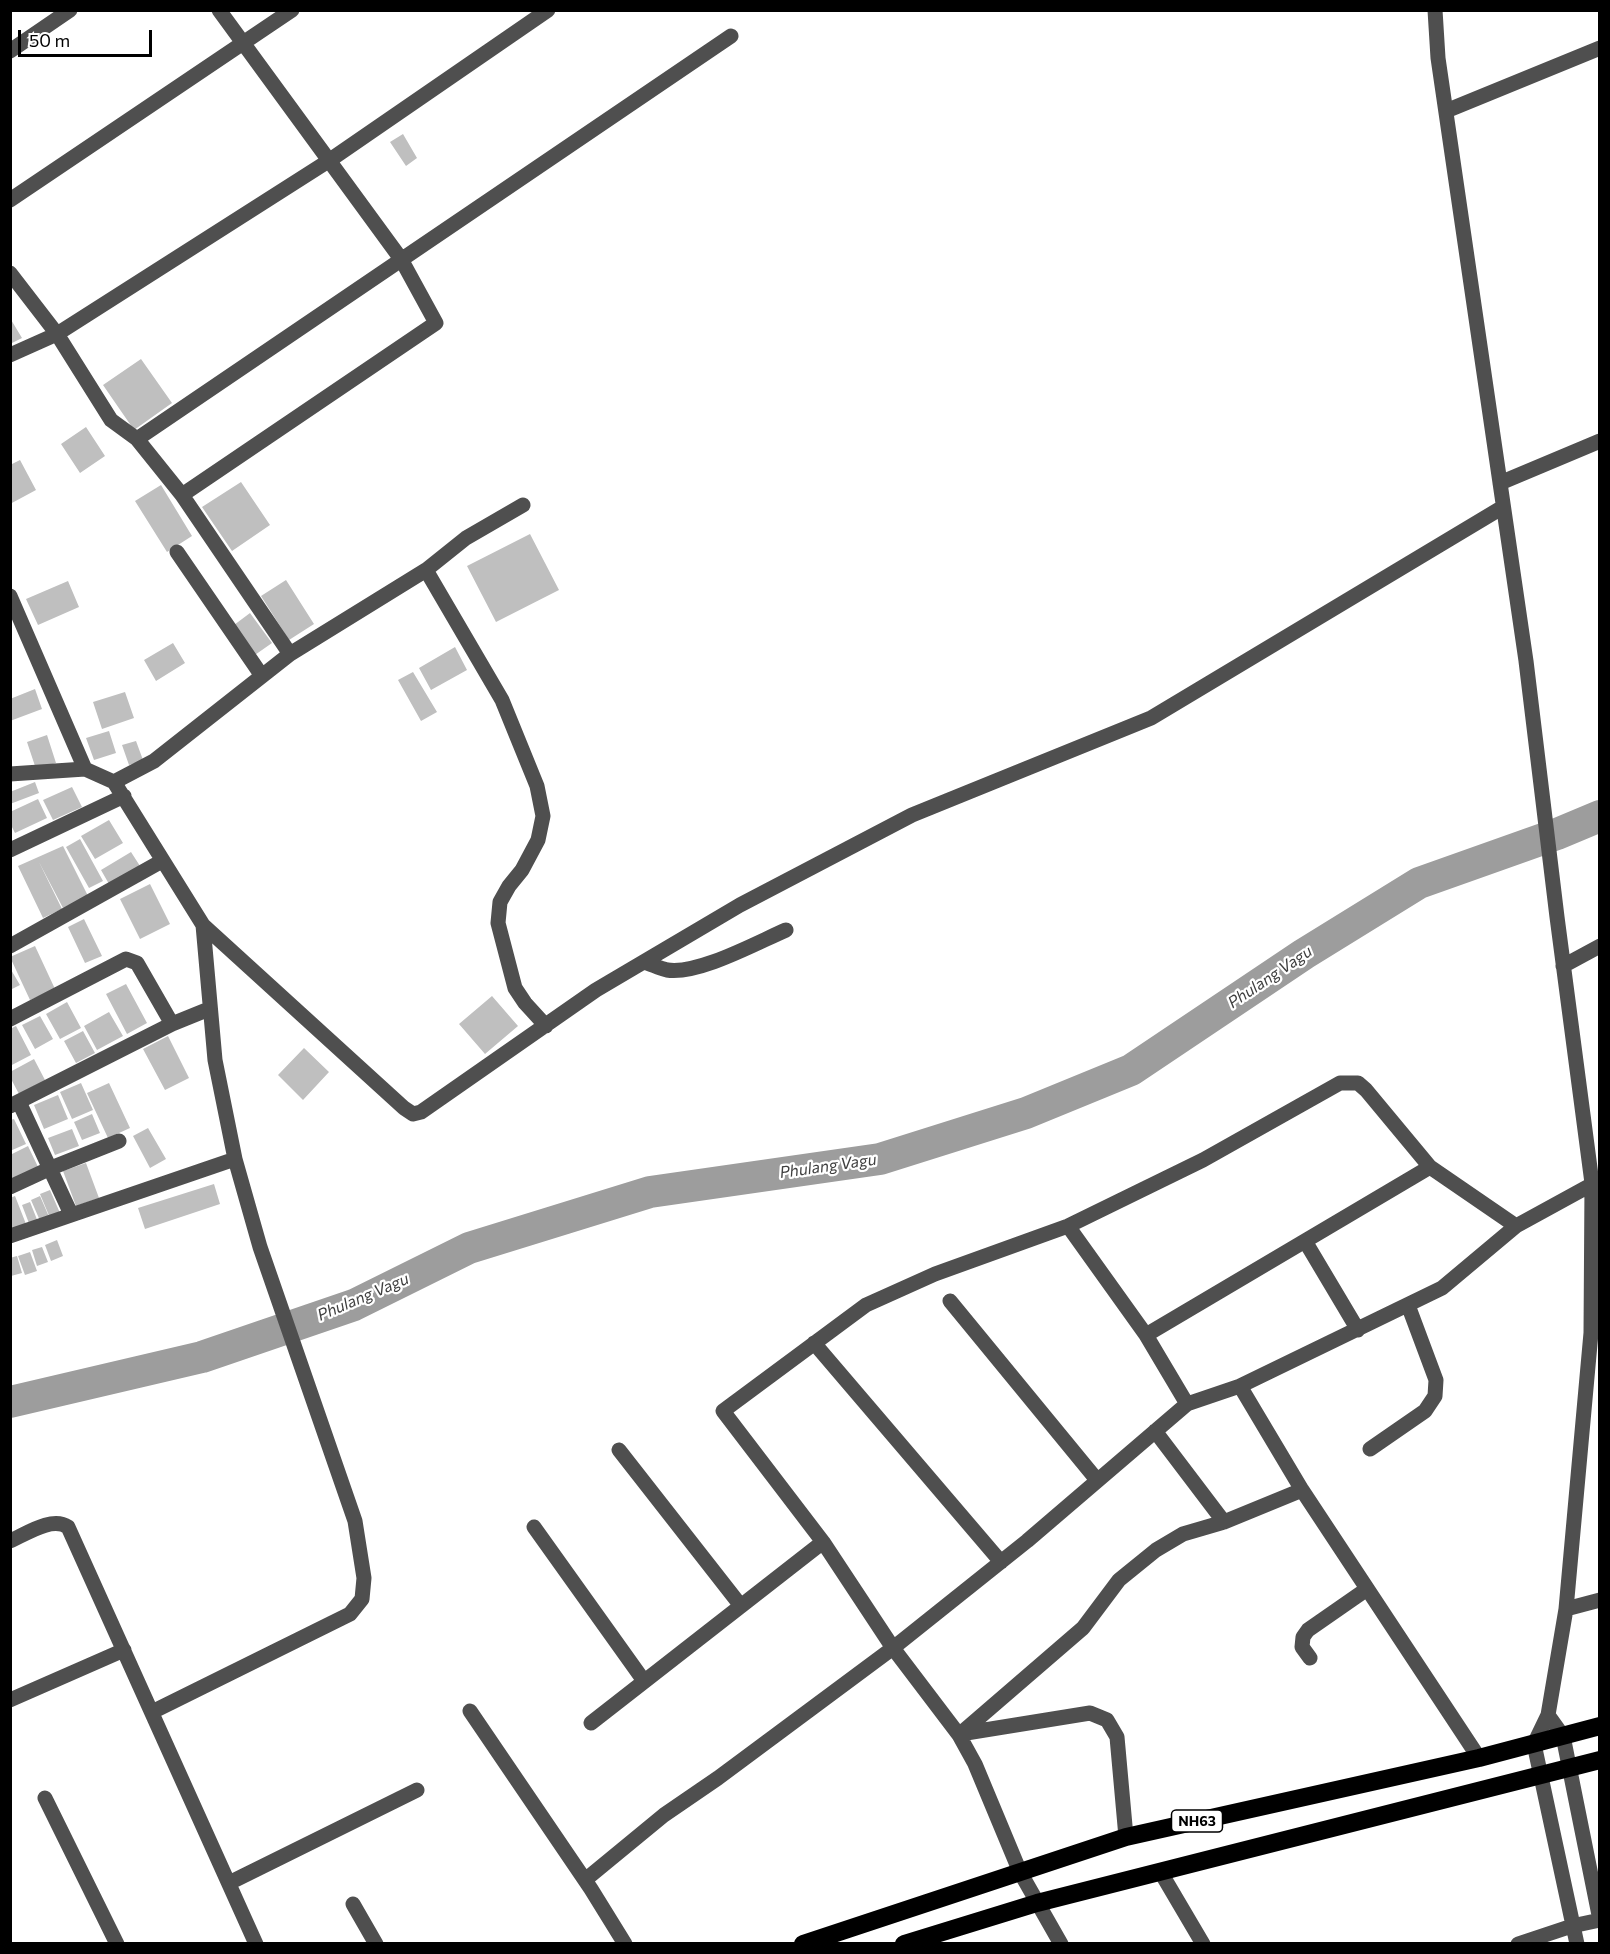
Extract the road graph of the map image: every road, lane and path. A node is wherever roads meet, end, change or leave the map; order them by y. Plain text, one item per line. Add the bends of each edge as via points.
1 (70, 10) edge
2 (219, 10) edge
3 (292, 10) edge
4 (548, 10) edge
5 (1435, 10) edge
6 (731, 36) dead end
7 (243, 45) junction
8 (1599, 48) edge
9 (10, 51) edge
10 (1446, 111) junction
11 (330, 160) junction
12 (10, 200) edge
13 (401, 259) junction
14 (10, 273) edge
15 (57, 334) junction
16 (10, 355) edge
17 (137, 439) junction
18 (1599, 441) edge
19 (1500, 483) junction
20 (182, 495) junction
21 (522, 505) dead end
22 (1503, 507) junction
23 (177, 552) dead end
24 (426, 570) junction
25 (10, 596) edge
26 (290, 654) junction
27 (262, 676) junction
28 (85, 769) junction
29 (10, 774) edge
30 (114, 782) junction
31 (124, 796) junction
32 (10, 850) edge
33 (162, 861) junction
34 (203, 925) junction
35 (786, 930) dead end
36 (10, 946) edge
37 (1599, 946) edge
38 (644, 962) junction
39 (1563, 966) junction
40 (209, 1010) junction
41 (10, 1019) edge
42 (172, 1024) junction
43 (546, 1026) junction
44 (15, 1104) edge
45 (119, 1141) dead end
46 (235, 1159) junction
47 (1430, 1167) junction
48 (51, 1168) junction
49 (1595, 1182) edge
50 (10, 1187) edge
51 (71, 1214) junction
52 (1068, 1226) junction
53 (1516, 1226) junction
54 (10, 1236) edge
55 (1305, 1241) junction
56 (950, 1301) dead end
57 (1408, 1305) junction
58 (1358, 1330) junction
59 (1146, 1335) junction
60 (814, 1343) junction
61 (1240, 1386) junction
62 (1187, 1404) junction
63 (1155, 1431) junction
64 (1370, 1449) dead end
65 (619, 1450) dead end
66 (1096, 1480) junction
67 (1302, 1490) junction
68 (1224, 1522) junction
69 (534, 1527) dead end
70 (10, 1541) edge
71 (824, 1542) junction
72 (1001, 1562) junction
73 (1367, 1589) junction
74 (1599, 1600) edge
75 (741, 1606) junction
76 (1566, 1609) junction
77 (893, 1648) junction
78 (124, 1650) junction
79 (1310, 1658) dead end
80 (644, 1681) junction
81 (10, 1700) edge
82 (470, 1711) dead end
83 (152, 1712) junction
84 (1548, 1714) junction
85 (591, 1723) dead end
86 (1599, 1726) edge
87 (959, 1735) junction
88 (1563, 1736) junction
89 (1534, 1744) junction
90 (1479, 1758) junction
91 (1599, 1760) edge
92 (1568, 1768) junction
93 (1540, 1774) junction
94 (417, 1790) dead end
95 (45, 1798) dead end
96 (1126, 1837) junction
97 (1160, 1871) junction
98 (1020, 1872) junction
99 (585, 1880) junction
100 (230, 1883) junction
101 (1037, 1903) junction
102 (353, 1904) dead end
103 (1599, 1920) edge
104 (1572, 1926) junction
105 (114, 1942) edge
106 (256, 1944) edge
107 (376, 1944) edge
108 (625, 1944) edge
109 (803, 1944) edge
110 (904, 1944) edge
111 (1061, 1944) edge
112 (1203, 1944) edge
113 (1518, 1944) edge
114 (1577, 1944) edge

1 - 9 street
2 - 7 street
3 - 7 street
4 - 11 street
5 - 10 street
6 - 13 street
7 - 11 street
7 - 12 street
8 - 10 street
10 - 19 street
11 - 13 street
11 - 15 street
13 - 17 street
13 - 20 street via 436,323
14 - 15 street
15 - 16 street
15 - 17 street via 111,420
17 - 20 street
18 - 19 street
19 - 22 street
20 - 26 street
21 - 24 street via 466,538
22 - 38 street via 1151,718 912,815 740,905
22 - 39 street
23 - 27 street
24 - 26 street
24 - 43 street via 502,700 537,786 543,816 538,840 500,902 498,923 515,988
25 - 28 street
26 - 27 street
27 - 30 street via 154,761
28 - 29 street
28 - 30 street
30 - 31 street
31 - 32 street
31 - 33 street
33 - 34 street
33 - 36 street
34 - 40 street
34 - 43 street via 413,1114
35 - 38 street via 687,969 667,970
37 - 39 street
38 - 43 street
39 - 49 street
40 - 42 street
40 - 46 street via 214,1060
41 - 42 street via 126,959 137,963
42 - 44 street
44 - 48 street
45 - 48 street
46 - 51 street
46 - 83 street via 260,1247 355,1521 364,1578 362,1599 350,1614
47 - 52 street via 1366,1090 1358,1083 1340,1083 1203,1160
47 - 53 street
47 - 55 street
48 - 50 street
48 - 51 street
49 - 53 street
49 - 76 street via 1591,1333
51 - 54 street
52 - 59 street
52 - 60 street via 935,1274 866,1305
53 - 57 street via 1442,1288
55 - 58 street
55 - 59 street
56 - 66 street
57 - 58 street
57 - 64 street via 1436,1380 1435,1396 1425,1411
58 - 61 street
59 - 62 street
60 - 71 street via 723,1411
60 - 72 street
61 - 62 street
61 - 67 street
62 - 63 street
63 - 66 street
63 - 68 street
65 - 75 street
66 - 72 street
67 - 68 street
67 - 73 street
68 - 87 street via 1183,1534 1156,1550 1119,1580 1083,1628
69 - 80 street
70 - 78 street via 54,1523 68,1527
71 - 75 street
71 - 77 street
72 - 77 street
73 - 79 street via 1308,1630 1302,1647
73 - 90 street
74 - 76 street
75 - 80 street
76 - 84 street
77 - 87 street
77 - 99 street via 664,1815
78 - 81 street
78 - 83 street
80 - 85 street
82 - 99 street
83 - 100 street
84 - 88 street
84 - 89 street
86 - 88 highway, NH63
87 - 96 street via 1090,1713 1107,1720 1117,1737
87 - 98 street
88 - 89 highway, NH63
88 - 92 street
89 - 90 highway, NH63
89 - 93 street
90 - 96 highway, NH63
91 - 92 highway
92 - 93 highway
92 - 103 street
93 - 97 highway
93 - 104 street
94 - 100 street
95 - 105 street
96 - 98 highway, NH63
97 - 101 highway
97 - 112 street
98 - 101 street
98 - 109 highway, NH63
99 - 108 street
100 - 106 street
101 - 110 highway
101 - 111 street
102 - 107 street
103 - 104 street
104 - 113 street
104 - 114 street

